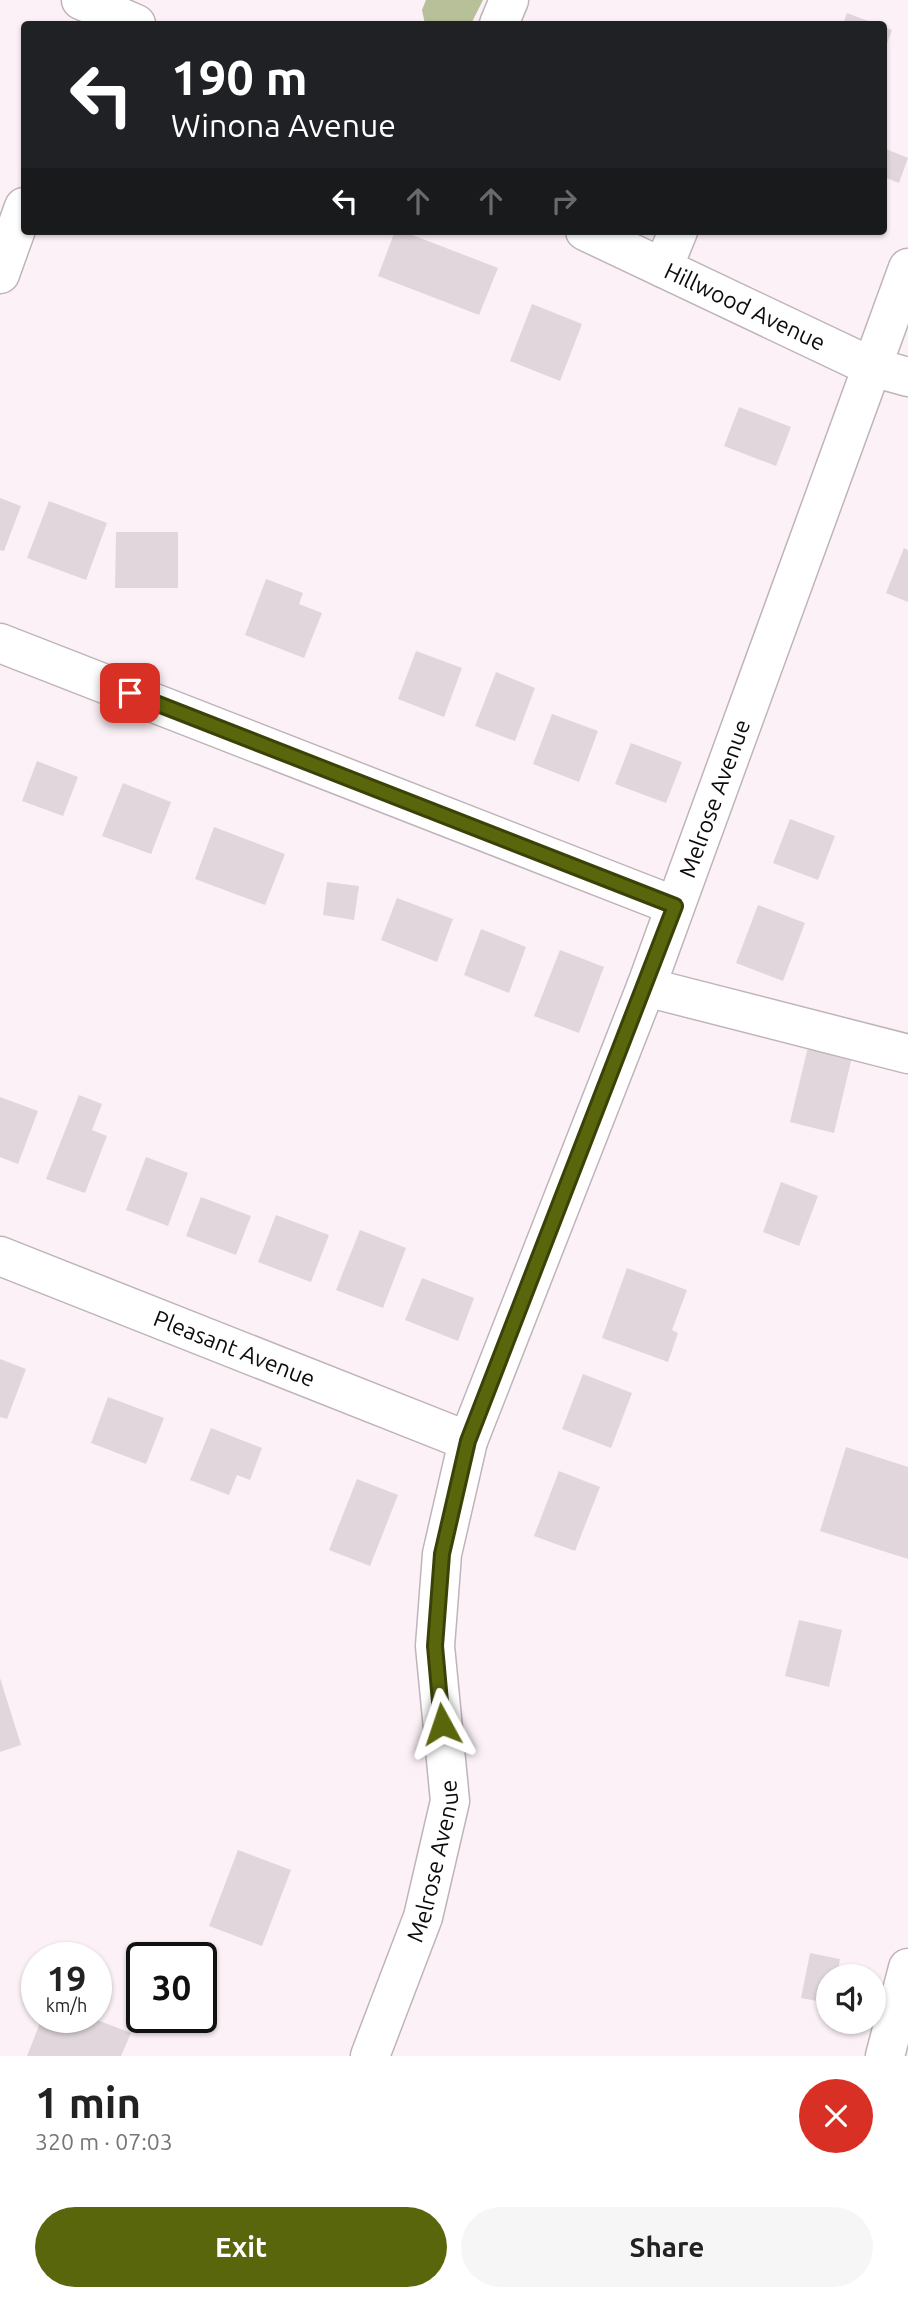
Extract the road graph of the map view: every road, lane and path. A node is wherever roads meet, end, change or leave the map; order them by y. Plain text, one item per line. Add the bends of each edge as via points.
1 (509, 0) edge
2 (90, 10) edge
3 (126, 21) edge
4 (500, 21) edge
5 (21, 214) edge
6 (593, 235) edge
7 (676, 235) edge
8 (663, 268) junction
9 (908, 268) edge
10 (0, 274) edge
11 (872, 367) junction
12 (908, 377) edge
13 (0, 643) edge
14 (675, 906) junction
15 (646, 987) junction
16 (908, 1054) edge
17 (0, 1256) edge
18 (468, 1441) junction
19 (908, 1968) edge
20 (370, 2056) edge
21 (885, 2056) edge

1 - 4 street
2 - 3 street
5 - 10 street
6 - 8 street, Hillwood Avenue
7 - 8 street
8 - 11 street, Hillwood Avenue
9 - 11 street, Melrose Avenue
11 - 12 street, Hillwood Avenue
11 - 14 street, Melrose Avenue
13 - 14 street
14 - 15 street, Melrose Avenue
15 - 16 street
15 - 18 street, Melrose Avenue
17 - 18 street, Pleasant Avenue
18 - 20 street, Melrose Avenue via 442,1554 435,1646 450,1801 423,1917
19 - 21 street

